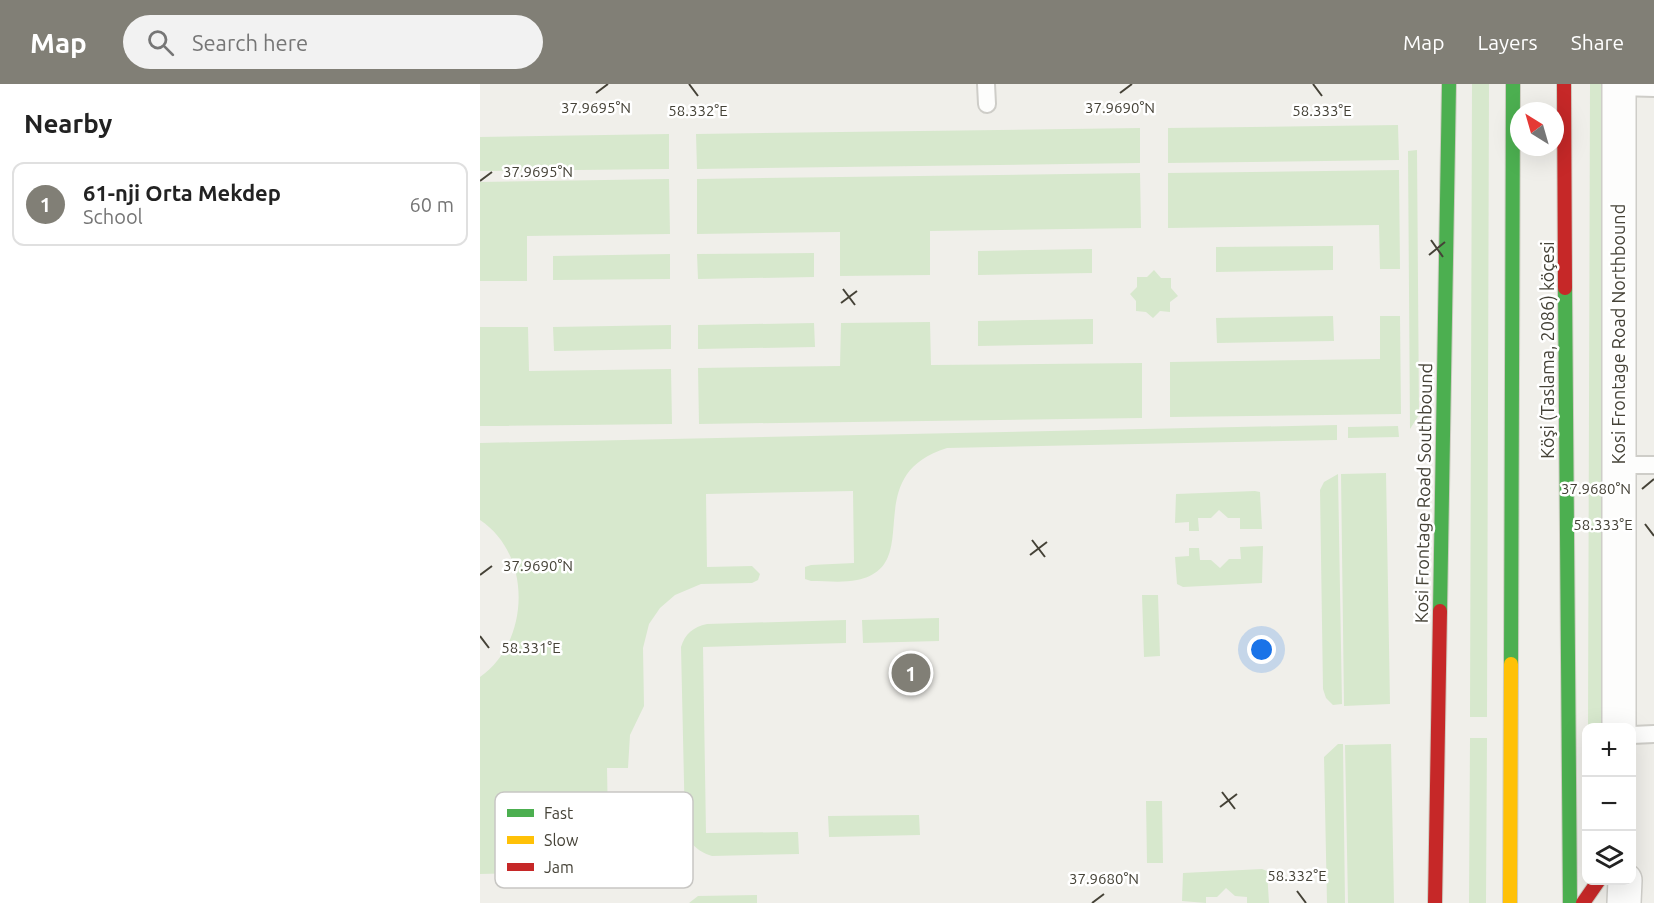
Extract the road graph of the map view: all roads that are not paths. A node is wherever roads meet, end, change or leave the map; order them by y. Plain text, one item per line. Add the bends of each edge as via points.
1 (986, 84) edge
2 (1449, 84) edge
3 (1514, 84) edge
4 (1564, 84) edge
5 (1619, 86) edge
6 (1654, 88) edge
7 (987, 104) dead end
8 (1618, 465) junction
9 (1654, 465) edge
10 (1619, 723) edge
11 (1636, 735) edge
12 (1654, 735) edge
13 (1596, 885) edge
14 (1625, 885) edge
15 (1435, 903) edge
16 (1510, 903) edge
17 (1570, 903) edge
18 (1583, 903) edge
19 (1624, 903) edge

1 - 7 lane
2 - 15 main road, Kosi Frontage Road Southbound
3 - 16 main road, Köşi (Taslama, 2086) köçesi
4 - 17 main road, Köşi (Taslama, 2086) köçesi
5 - 6 lane
5 - 8 street, Kosi Frontage Road Northbound
8 - 9 lane
8 - 10 street, Kosi Frontage Road Northbound
11 - 12 lane
13 - 18 main road
14 - 19 street

